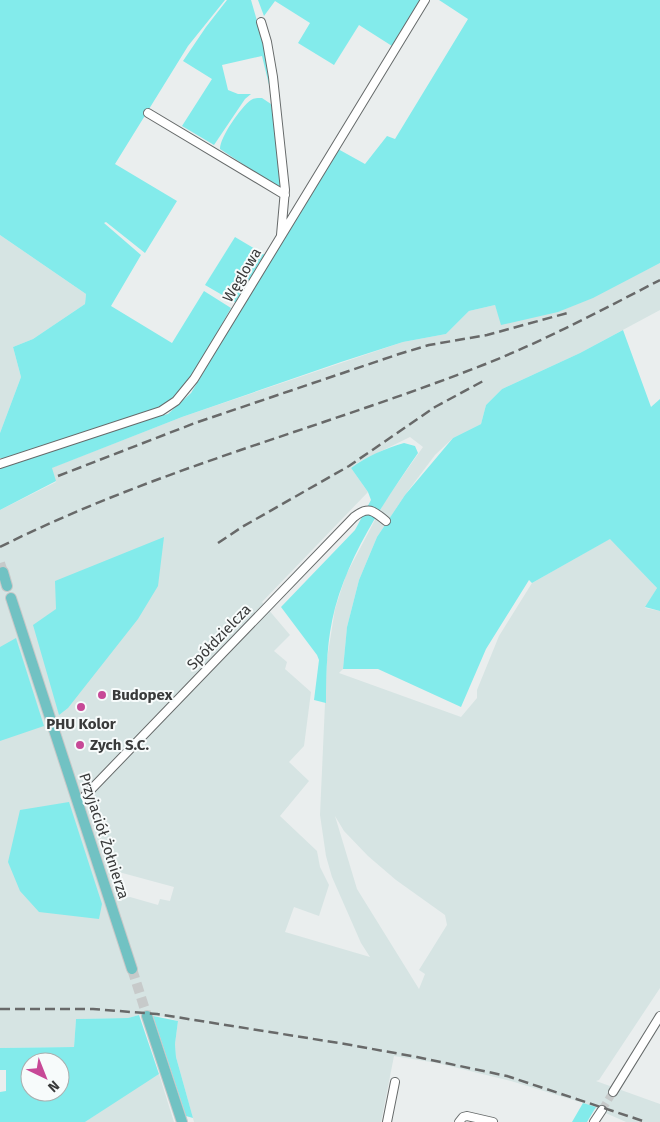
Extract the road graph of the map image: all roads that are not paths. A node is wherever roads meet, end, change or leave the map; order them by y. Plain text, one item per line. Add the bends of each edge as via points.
1 (426, 0) edge
2 (261, 22) dead end
3 (148, 113) dead end
4 (285, 194) junction
5 (281, 237) junction
6 (0, 464) edge
7 (386, 521) dead end
8 (3, 572) dead end
9 (8, 586) dead end
10 (11, 598) dead end
11 (78, 802) junction
12 (132, 969) tunnel mouth
13 (147, 1016) tunnel mouth
14 (660, 1016) edge
15 (395, 1082) dead end
16 (613, 1092) tunnel mouth
17 (602, 1110) tunnel mouth
18 (182, 1122) edge
19 (387, 1122) edge
20 (459, 1122) edge
21 (494, 1122) edge
22 (594, 1122) edge

1 - 5 street, Węglowa
2 - 4 street via 273,78
3 - 4 street
4 - 5 street
5 - 6 street, Węglowa via 194,379 176,401 154,413
7 - 11 street, Spółdzielcza via 367,510 354,517
8 - 9 main road
10 - 11 main road, Przyjaciół Żołnierza
11 - 12 main road, Przyjaciół Żołnierza
13 - 18 main road
14 - 16 street
15 - 19 street
17 - 22 street
20 - 21 street via 467,1116

